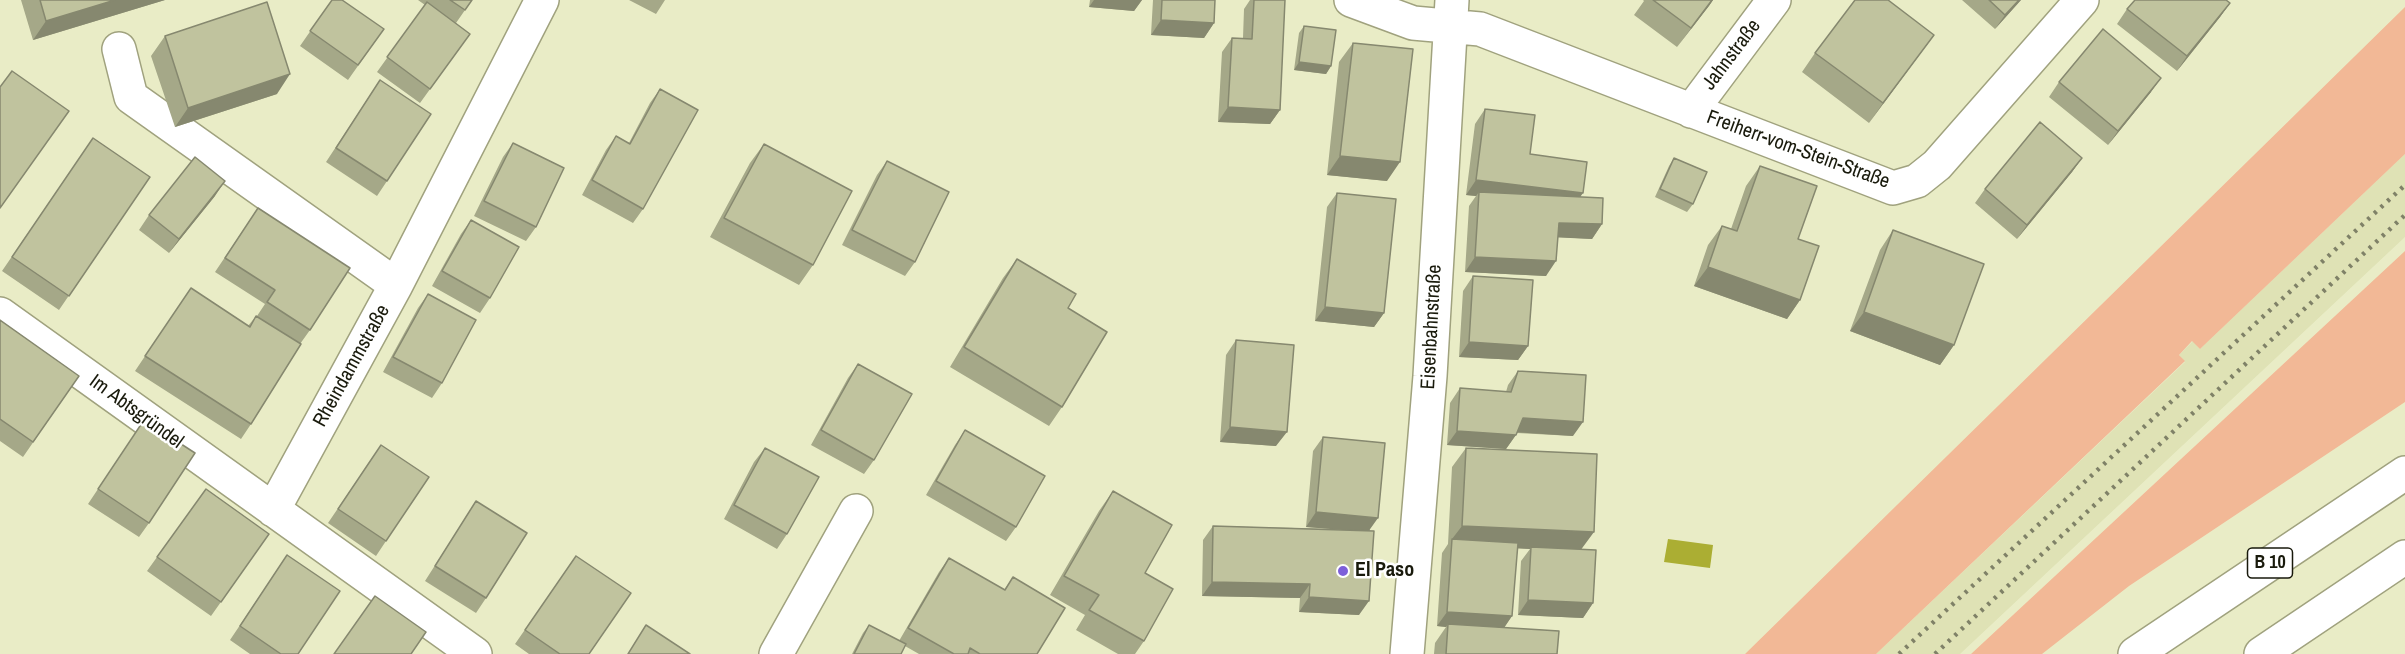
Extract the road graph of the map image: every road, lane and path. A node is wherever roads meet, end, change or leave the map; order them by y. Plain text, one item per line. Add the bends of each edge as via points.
1 (542, 0) edge
2 (1351, 0) edge
3 (1774, 0) edge
4 (2082, 0) edge
5 (1451, 13) edge
6 (119, 49) dead end
7 (1691, 111) junction
8 (396, 285) junction
9 (0, 314) edge
10 (2405, 473) edge
11 (273, 510) junction
12 (856, 511) dead end
13 (2405, 556) edge
14 (475, 654) edge
15 (776, 654) edge
16 (1407, 654) edge
17 (2135, 654) edge
18 (2261, 654) edge

1 - 8 main road, Rheindammstraße
2 - 5 main road via 1413,23
3 - 7 main road, Jahnstraße
4 - 7 main road, Freiherr-vom-Stein-Straße via 1937,165 1917,180 1893,188
5 - 7 main road, Freiherr-vom-Stein-Straße via 1480,29
5 - 16 main road, Eisenbahnstraße via 1430,376
6 - 8 main road via 131,97
8 - 11 main road, Rheindammstraße
9 - 11 main road, Im Abtsgründel
10 - 17 main road, B 10
11 - 14 main road
12 - 15 main road
13 - 18 main road

